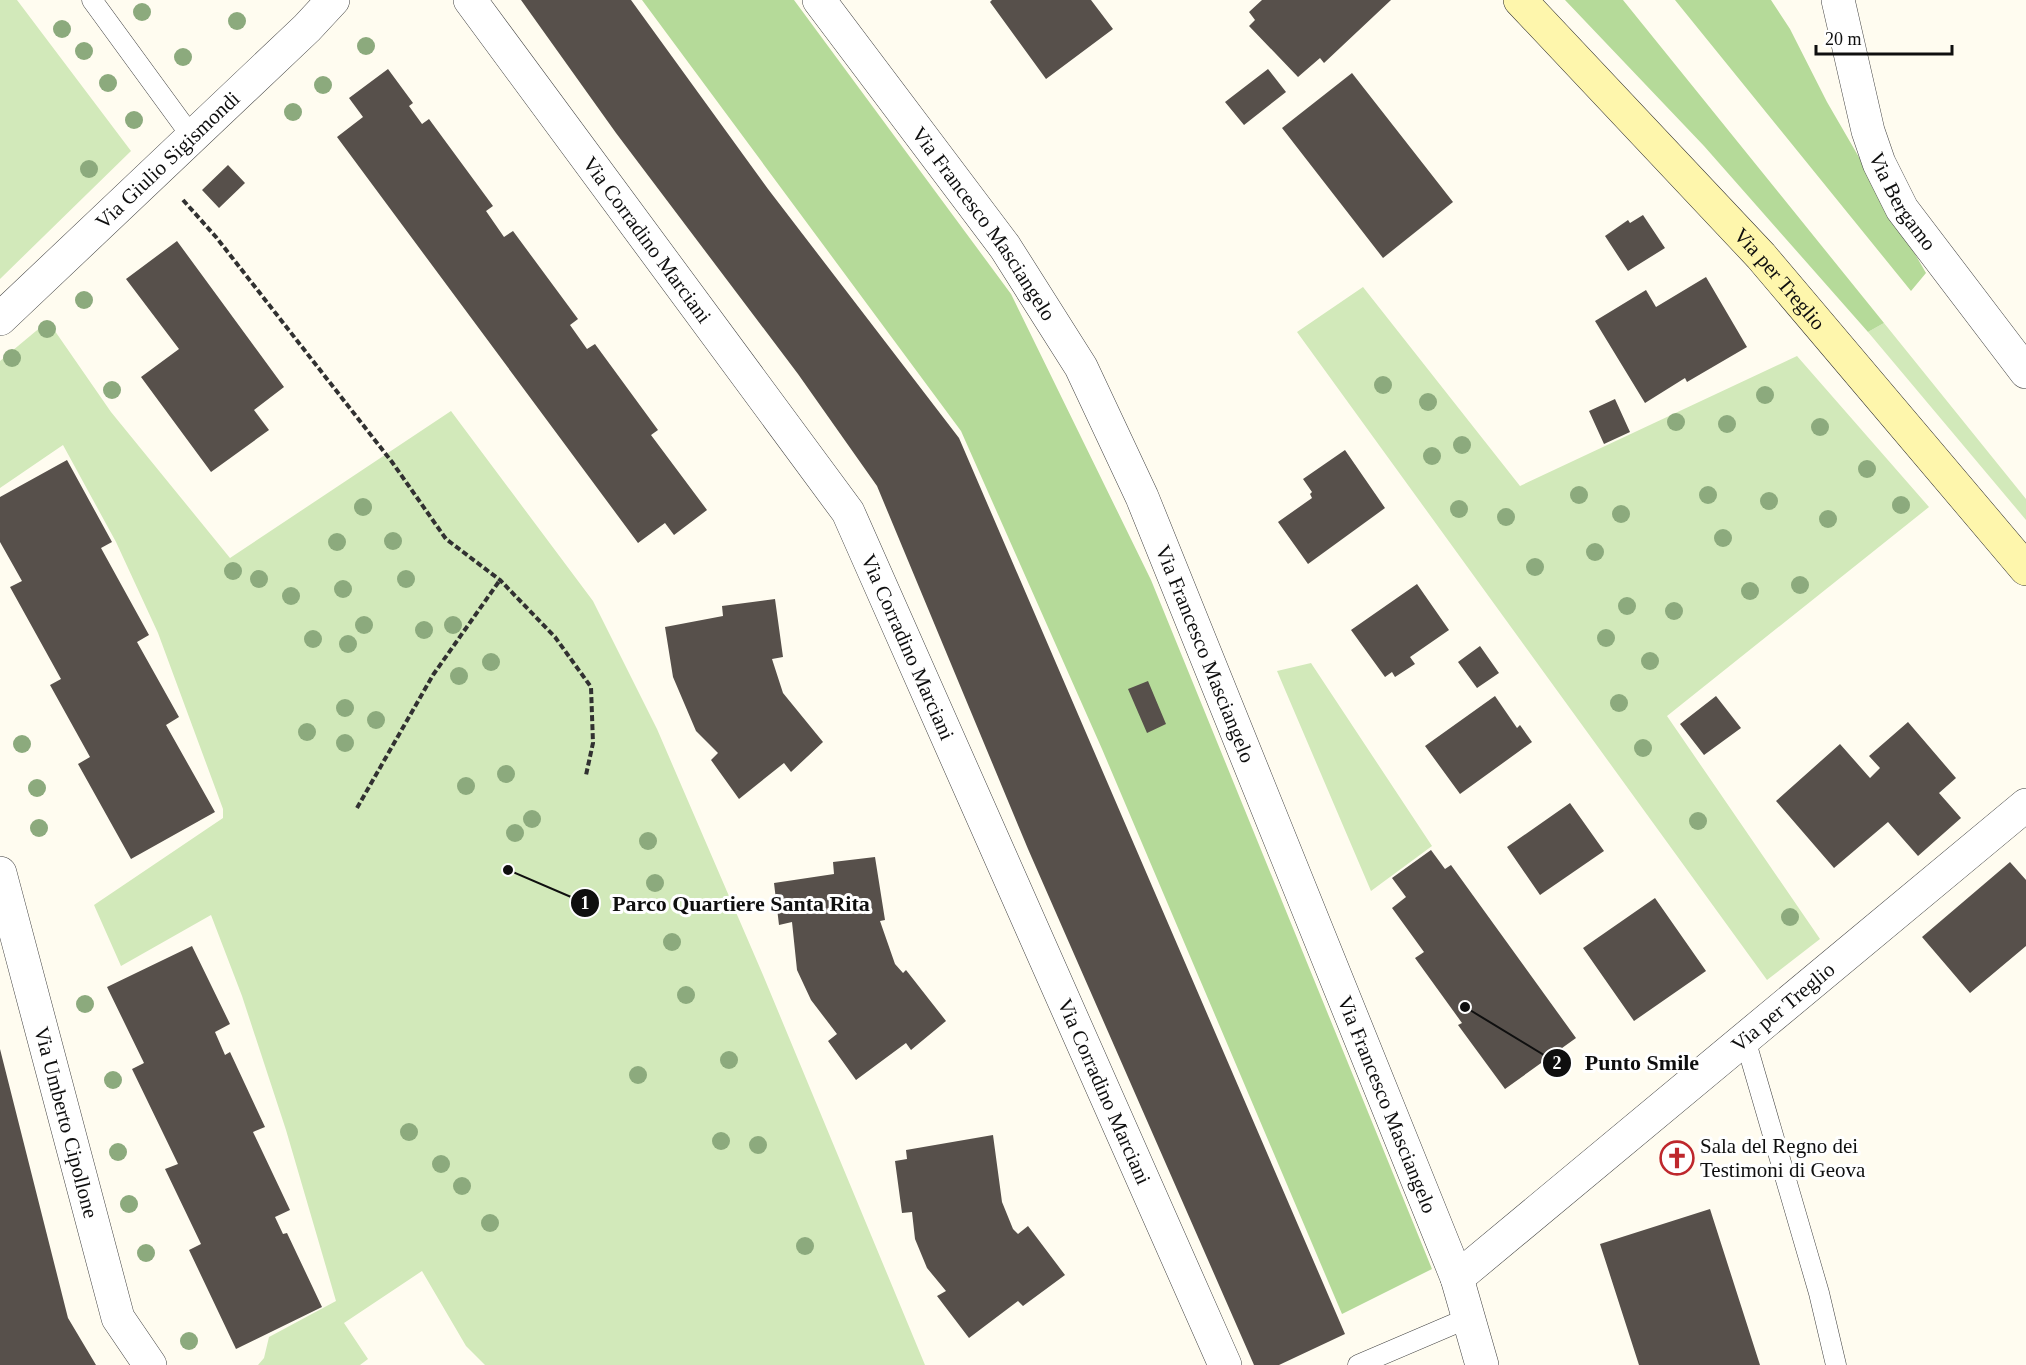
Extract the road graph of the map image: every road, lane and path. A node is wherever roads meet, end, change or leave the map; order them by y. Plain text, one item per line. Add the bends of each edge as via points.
1 (92, 0) edge
2 (333, 0) edge
3 (470, 0) edge
4 (819, 0) edge
5 (1520, 0) edge
6 (1838, 0) edge
7 (192, 137) junction
8 (156, 171) junction
9 (0, 319) edge
10 (2026, 372) edge
11 (2026, 569) edge
12 (500, 580) junction
13 (586, 776) dead end
14 (2026, 805) edge
15 (357, 808) dead end
16 (0, 873) edge
17 (1745, 1039) junction
18 (1457, 1278) junction
19 (1468, 1318) junction
20 (150, 1365) edge
21 (1225, 1365) edge
22 (1358, 1365) edge
23 (1482, 1365) edge
24 (1836, 1365) edge

1 - 7 lane
2 - 7 street, Via Giulio Sigismondi
3 - 21 street, Via Corradino Marciani via 848,512
4 - 18 street, Via Francesco Masciangelo via 1005,247 1081,367 1142,497
5 - 11 main road, Via per Treglio via 1761,256
6 - 10 street, Via Bergamo via 1868,131 1902,210
7 - 8 street, Via Giulio Sigismondi
8 - 9 street, Via Giulio Sigismondi
8 - 12 path via 224,246 392,462 446,539
12 - 13 path via 555,637 591,687 593,743
12 - 15 path via 433,675
14 - 17 street, Via per Treglio
16 - 20 street, Via Umberto Cipollone via 118,1318
17 - 18 street, Via per Treglio
17 - 24 lane
18 - 19 street, Via Francesco Masciangelo
19 - 22 lane
19 - 23 street, Via Francesco Masciangelo

